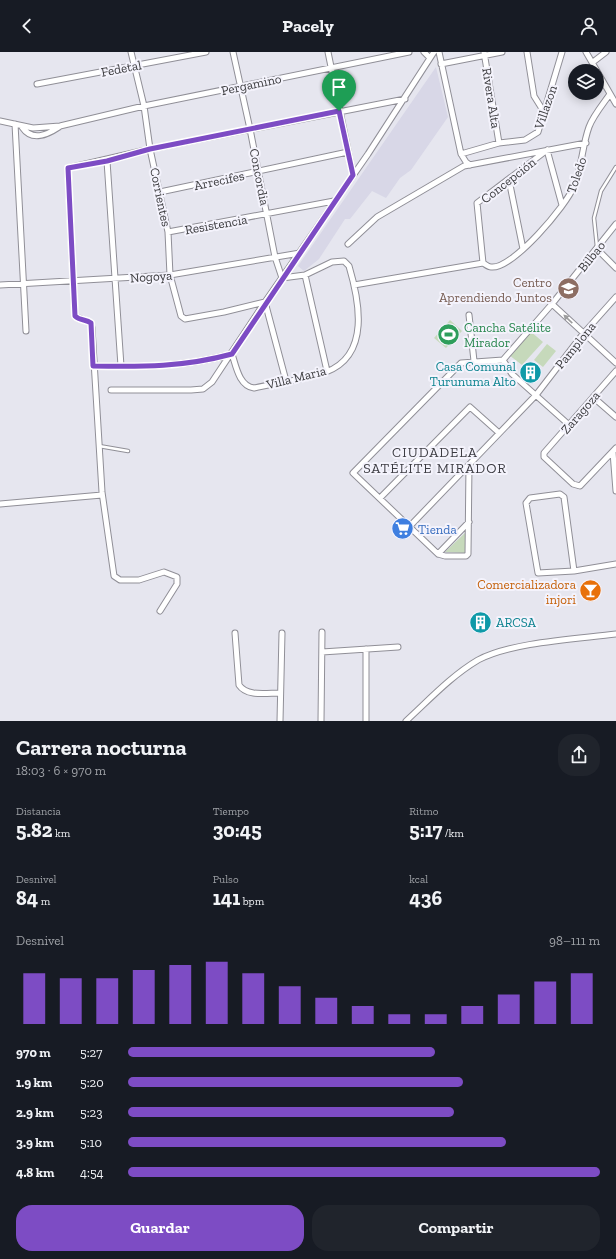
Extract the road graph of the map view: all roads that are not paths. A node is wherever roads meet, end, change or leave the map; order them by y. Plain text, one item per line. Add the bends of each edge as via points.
1 (131, 52) edge
2 (206, 52) edge
3 (233, 52) edge
4 (328, 52) edge
5 (409, 52) edge
6 (424, 52) edge
7 (434, 52) edge
8 (439, 52) edge
9 (502, 52) edge
10 (527, 52) edge
11 (562, 52) edge
12 (586, 52) edge
13 (606, 52) edge
14 (484, 54) edge
15 (430, 58) junction
16 (593, 62) junction
17 (441, 64) junction
18 (134, 66) junction
19 (331, 68) junction
20 (37, 84) dead end
21 (242, 86) junction
22 (610, 94) junction
23 (405, 99) junction
24 (616, 104) edge
25 (144, 106) junction
26 (339, 111) junction
27 (544, 112) junction
28 (0, 121) edge
29 (15, 124) junction
30 (250, 129) junction
31 (499, 143) junction
32 (586, 143) junction
33 (150, 149) junction
34 (547, 150) junction
35 (348, 152) junction
36 (461, 154) junction
37 (107, 161) junction
38 (470, 165) junction
39 (616, 167) edge
40 (259, 172) junction
41 (353, 175) junction
42 (509, 180) junction
43 (160, 192) junction
44 (334, 201) junction
45 (562, 205) junction
46 (268, 214) junction
47 (616, 224) edge
48 (168, 232) junction
49 (348, 244) dead end
50 (523, 249) junction
51 (597, 249) junction
52 (300, 253) junction
53 (275, 257) junction
54 (483, 263) junction
55 (616, 268) edge
56 (170, 275) junction
57 (305, 275) junction
58 (114, 278) junction
59 (282, 278) junction
60 (73, 281) junction
61 (24, 283) junction
62 (0, 285) edge
63 (354, 285) junction
64 (616, 297) edge
65 (265, 302) junction
66 (552, 304) junction
67 (469, 315) dead end
68 (26, 331) dead end
69 (583, 334) junction
70 (232, 354) junction
71 (502, 360) junction
72 (474, 361) junction
73 (616, 363) edge
74 (93, 366) junction
75 (120, 366) junction
76 (616, 371) edge
77 (326, 372) junction
78 (286, 381) junction
79 (111, 390) dead end
80 (536, 395) junction
81 (593, 397) junction
82 (616, 417) edge
83 (568, 424) junction
84 (498, 432) junction
85 (98, 446) junction
86 (614, 450) edge
87 (128, 451) dead end
88 (469, 465) junction
89 (616, 482) edge
90 (616, 491) edge
91 (102, 495) junction
92 (380, 498) junction
93 (0, 504) edge
94 (469, 522) junction
95 (410, 526) junction
96 (438, 554) junction
97 (616, 564) edge
98 (574, 571) junction
99 (160, 611) dead end
100 (322, 632) dead end
101 (236, 633) dead end
102 (282, 633) dead end
103 (616, 634) edge
104 (398, 647) dead end
105 (366, 649) junction
106 (322, 652) junction
107 (280, 693) junction
108 (280, 721) edge
109 (321, 721) edge
110 (366, 721) edge
111 (406, 721) edge

1 - 18 street, Corrientes
2 - 18 street, Fedetal
3 - 21 street, Concordia
4 - 19 street
5 - 19 street, Pergamino
6 - 15 street
7 - 15 street
8 - 17 street
9 - 14 street
10 - 27 street via 534,96
11 - 27 street, Villazon
12 - 16 street
13 - 16 street
14 - 17 street
14 - 31 street, Rivera Alta
15 - 23 street
16 - 22 street
17 - 36 street
18 - 20 street, Fedetal
18 - 25 street, Corrientes
19 - 21 street, Pergamino
19 - 26 street
21 - 25 street, Pergamino
21 - 30 street, Concordia
22 - 24 street
22 - 32 street, Toledo via 589,126
23 - 26 street
23 - 41 street
25 - 29 street, Pergamino via 60,126 33,128
25 - 33 street, Corrientes
26 - 30 street
26 - 35 street
27 - 31 street, Villazon via 538,132 533,136 525,140
28 - 29 street, Pergamino
29 - 61 street
30 - 33 street
30 - 40 street, Concordia
31 - 36 street, Villazon
32 - 34 street
32 - 45 street, Toledo via 575,186
33 - 37 street
33 - 43 street, Corrientes
34 - 38 street
34 - 42 street, Concepción
34 - 45 street
35 - 40 street, Arrecifes
35 - 41 street
36 - 38 street
37 - 58 street
37 - 60 street via 68,168
38 - 49 street via 459,168 377,217
39 - 51 lane via 601,192 594,218
40 - 43 street, Arrecifes
40 - 46 street, Concordia
41 - 44 street
42 - 50 street
42 - 54 street, Concepción via 477,203
43 - 48 street, Corrientes
44 - 46 street, Resistencia
44 - 52 street
45 - 50 street, Toledo via 546,227
46 - 48 street, Resistencia
46 - 53 street, Concordia
47 - 51 street, Bilbao
48 - 56 street, Corrientes
50 - 54 street, Toledo via 499,266 490,267
51 - 55 street
51 - 66 street, Bilbao
52 - 53 street, Nogoya
52 - 59 street
53 - 56 street, Nogoya
53 - 59 street, Concordia
54 - 63 street, Toledo
56 - 58 street, Nogoya
56 - 65 street, Corrientes via 183,318
57 - 59 street
57 - 63 street via 337,260 344,261 349,266
57 - 77 street
58 - 60 street, Nogoya
58 - 75 street
59 - 65 street
60 - 61 street, Nogoya
60 - 74 street via 75,316 79,320 91,323
61 - 62 street, Nogoya
61 - 68 street
63 - 77 street, Villa Maria via 359,325 356,339 340,364
64 - 69 street, Pamplona
65 - 70 street
65 - 78 street
69 -> 66 street
66 - 71 street, Bilbao
67 - 72 street
69 - 73 street
69 - 80 street, Pamplona
70 - 75 street via 171,366
70 - 78 street, Villa Maria via 247,387 254,388
70 - 79 street via 212,382 203,388
71 - 72 street
71 - 80 street via 512,374
72 - 92 street via 461,363 353,473
74 - 75 street
74 - 85 street
76 - 81 street, Zaragoza
77 - 78 street, Villa Maria
80 - 83 street
80 - 84 street, Pamplona
81 - 82 street
81 - 83 street, Zaragoza
83 - 86 street, Zaragoza via 544,453 544,457 573,484 582,484
84 - 88 street, Pamplona
84 - 92 street via 470,407
85 - 87 lane
85 - 91 street
86 - 89 street
88 - 94 street
88 - 95 street, Pamplona
89 - 90 street
91 - 93 street
91 - 99 street via 115,578 142,580 164,572 177,577 177,584
92 - 95 street
94 - 96 street
94 - 96 street via 468,555
95 - 96 street
97 - 98 street
98 - 98 street via 538,573 526,503 530,498 560,494 564,497
100 - 106 street
101 - 107 street via 239,685 242,690 250,693
102 - 107 street
103 - 111 street via 514,648 480,659 451,679
104 - 105 street
105 - 106 street
105 - 110 street
106 - 109 street
107 - 108 street

